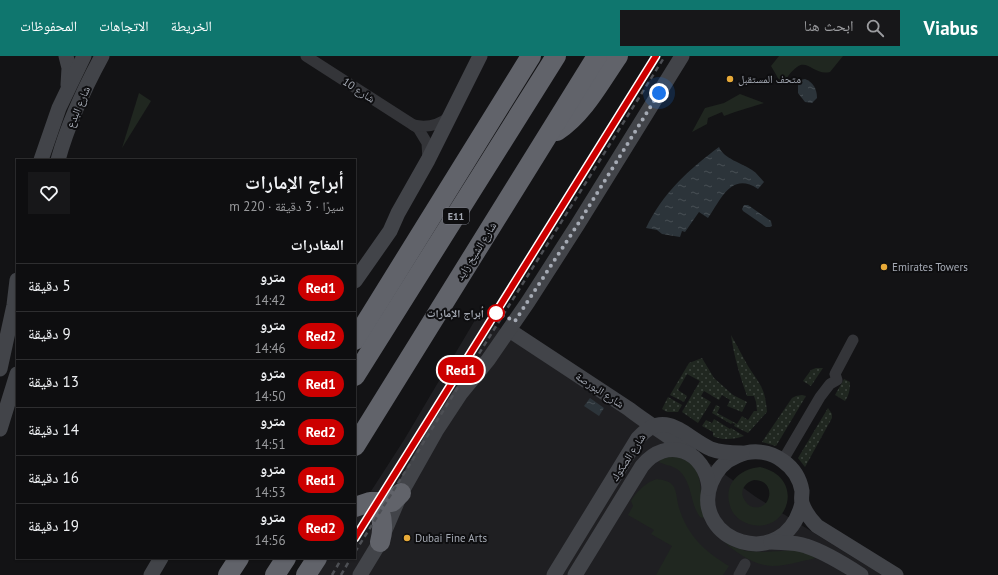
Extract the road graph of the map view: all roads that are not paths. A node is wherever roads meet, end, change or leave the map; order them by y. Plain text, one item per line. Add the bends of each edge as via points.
1 (66, 56) edge
2 (84, 56) edge
3 (102, 56) edge
4 (306, 56) edge
5 (480, 56) edge
6 (531, 56) edge
7 (556, 56) edge
8 (597, 56) edge
9 (618, 56) edge
10 (682, 56) edge
11 (67, 90) junction
12 (451, 115) junction
13 (413, 124) junction
14 (547, 137) junction
15 (41, 159) edge
16 (58, 159) edge
17 (428, 160) junction
18 (356, 280) edge
19 (16, 287) edge
20 (509, 330) junction
21 (356, 338) edge
22 (853, 340) dead end
23 (0, 369) edge
24 (356, 374) edge
25 (16, 377) edge
26 (629, 408) junction
27 (652, 426) junction
28 (0, 429) edge
29 (356, 444) edge
30 (634, 444) junction
31 (689, 453) junction
32 (743, 453) junction
33 (783, 460) junction
34 (709, 488) junction
35 (401, 493) junction
36 (376, 502) junction
37 (802, 503) junction
38 (356, 507) edge
39 (380, 542) junction
40 (771, 542) junction
41 (160, 559) edge
42 (237, 559) edge
43 (285, 559) edge
44 (316, 559) edge
45 (745, 564) dead end
46 (151, 575) edge
47 (228, 575) edge
48 (276, 575) edge
49 (306, 575) edge
50 (360, 575) edge
51 (554, 575) edge
52 (574, 575) edge
53 (739, 575) edge
54 (861, 575) edge
55 (896, 575) edge

1 - 11 street via 69,68
2 - 11 street, شارع البدع
3 - 16 street, شارع البدع via 75,111
4 - 13 street, شارع 10
5 - 12 street
6 - 21 highway
7 - 24 highway, E11
8 - 14 highway, شارع الشيخ زايد
9 - 14 highway via 578,114 564,127
10 - 20 street
11 - 15 street, شارع البدع
12 - 13 street, شارع 10 via 436,125 424,127
12 - 17 street
13 - 17 street, شارع 10 via 427,143
14 - 29 highway, شارع الشيخ زايد
17 - 18 street via 390,231
19 - 23 street
20 - 26 street, شارع البورصة
20 - 35 street via 448,412
22 - 33 street via 833,379
25 - 28 street
26 - 27 street, شارع البورصة
26 - 30 street via 635,428
27 - 30 street, شارع الصكوك via 643,432
27 - 31 street, شارع البورصة
27 - 32 street, شارع الصكوك via 674,426 715,450 724,453
30 - 51 street, شارع الصكوك
31 - 34 street via 701,464
31 - 52 street, شارع الصكوك via 670,449 648,459
32 - 33 street via 762,452
32 - 34 street via 721,466
33 - 37 street via 798,479 802,490
34 - 40 street via 710,512 721,530 730,538 750,545
35 - 36 highway via 392,502
35 - 39 street
36 - 38 highway
36 - 39 highway via 382,522
37 - 40 street via 793,527
37 - 55 street via 817,526
39 - 50 street
40 - 54 street via 805,545
41 - 46 street
42 - 47 highway
43 - 48 highway
44 - 49 highway
45 - 53 street

